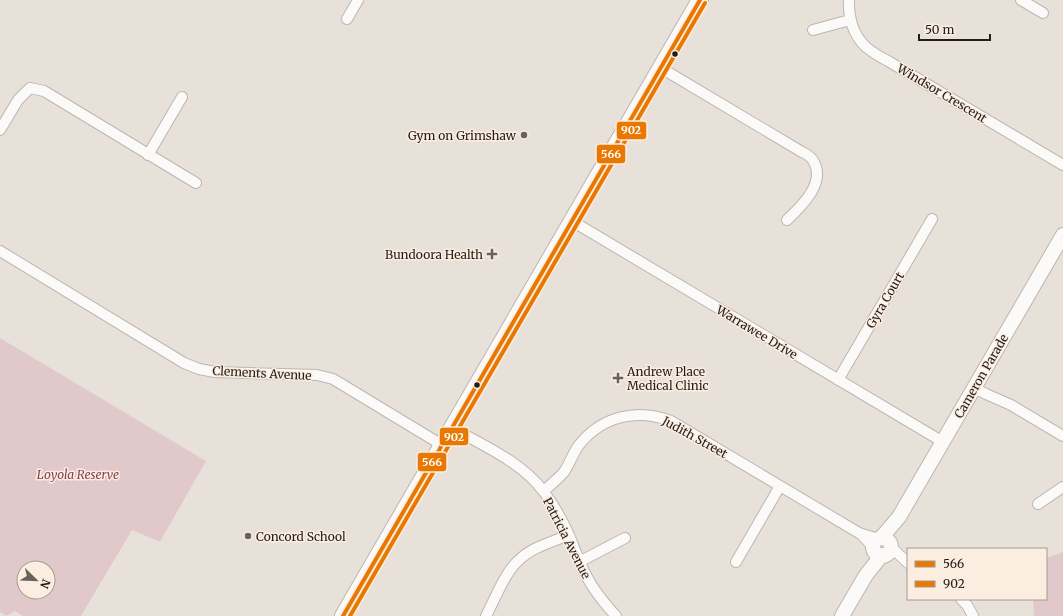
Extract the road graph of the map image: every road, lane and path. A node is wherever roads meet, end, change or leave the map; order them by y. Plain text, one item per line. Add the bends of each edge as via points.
1 (358, 0) edge
2 (700, 0) edge
3 (849, 0) edge
4 (1021, 0) edge
5 (1043, 13) dead end
6 (347, 20) dead end
7 (850, 20) junction
8 (813, 30) dead end
9 (661, 68) junction
10 (182, 97) dead end
11 (0, 130) edge
12 (148, 154) junction
13 (1063, 165) edge
14 (196, 183) dead end
15 (932, 219) dead end
16 (787, 220) dead end
17 (572, 222) junction
18 (1063, 235) edge
19 (0, 251) edge
20 (838, 380) junction
21 (976, 385) junction
22 (452, 428) junction
23 (1063, 436) edge
24 (943, 442) junction
25 (442, 445) junction
26 (780, 486) junction
27 (1063, 487) edge
28 (544, 491) junction
29 (1038, 504) dead end
30 (569, 535) junction
31 (625, 538) dead end
32 (882, 547) junction
33 (579, 562) junction
34 (736, 562) dead end
35 (907, 562) edge
36 (962, 600) edge
37 (343, 616) edge
38 (486, 616) edge
39 (616, 616) edge
40 (842, 616) edge
41 (973, 616) edge

1 - 6 street
2 - 9 main road
3 - 7 street, Windsor Crescent
4 - 5 street
7 - 8 street
7 - 13 street, Windsor Crescent via 859,39 874,53
9 - 16 street via 811,158 817,171 815,184 806,201
9 - 17 main road
10 - 12 street
11 - 12 street via 18,100 30,88 44,91
12 - 14 street
15 - 20 street, Gyra Court
17 - 20 street, Warrawee Drive
17 - 22 main road
18 - 21 street, Cameron Parade
19 - 25 street, Clements Avenue via 184,363 215,372 317,375 333,379
20 - 24 street, Warrawee Drive
21 - 23 street via 989,389
21 - 24 street, Cameron Parade
22 - 25 main road
22 - 28 street, Patricia Avenue via 517,467
24 - 32 street, Cameron Parade
25 - 37 main road
26 - 28 street, Judith Street via 671,421 639,414 610,421 593,431 574,452 564,471
26 - 32 street, Judith Street
26 - 34 street
27 - 29 street
28 - 30 street, Patricia Avenue
30 - 33 street, Patricia Avenue
30 - 38 street via 536,548 519,560 506,576
31 - 33 street
32 - 35 street, Judith Street
32 - 40 street, Cameron Parade
33 - 39 street, Patricia Avenue via 597,593
36 - 41 street

